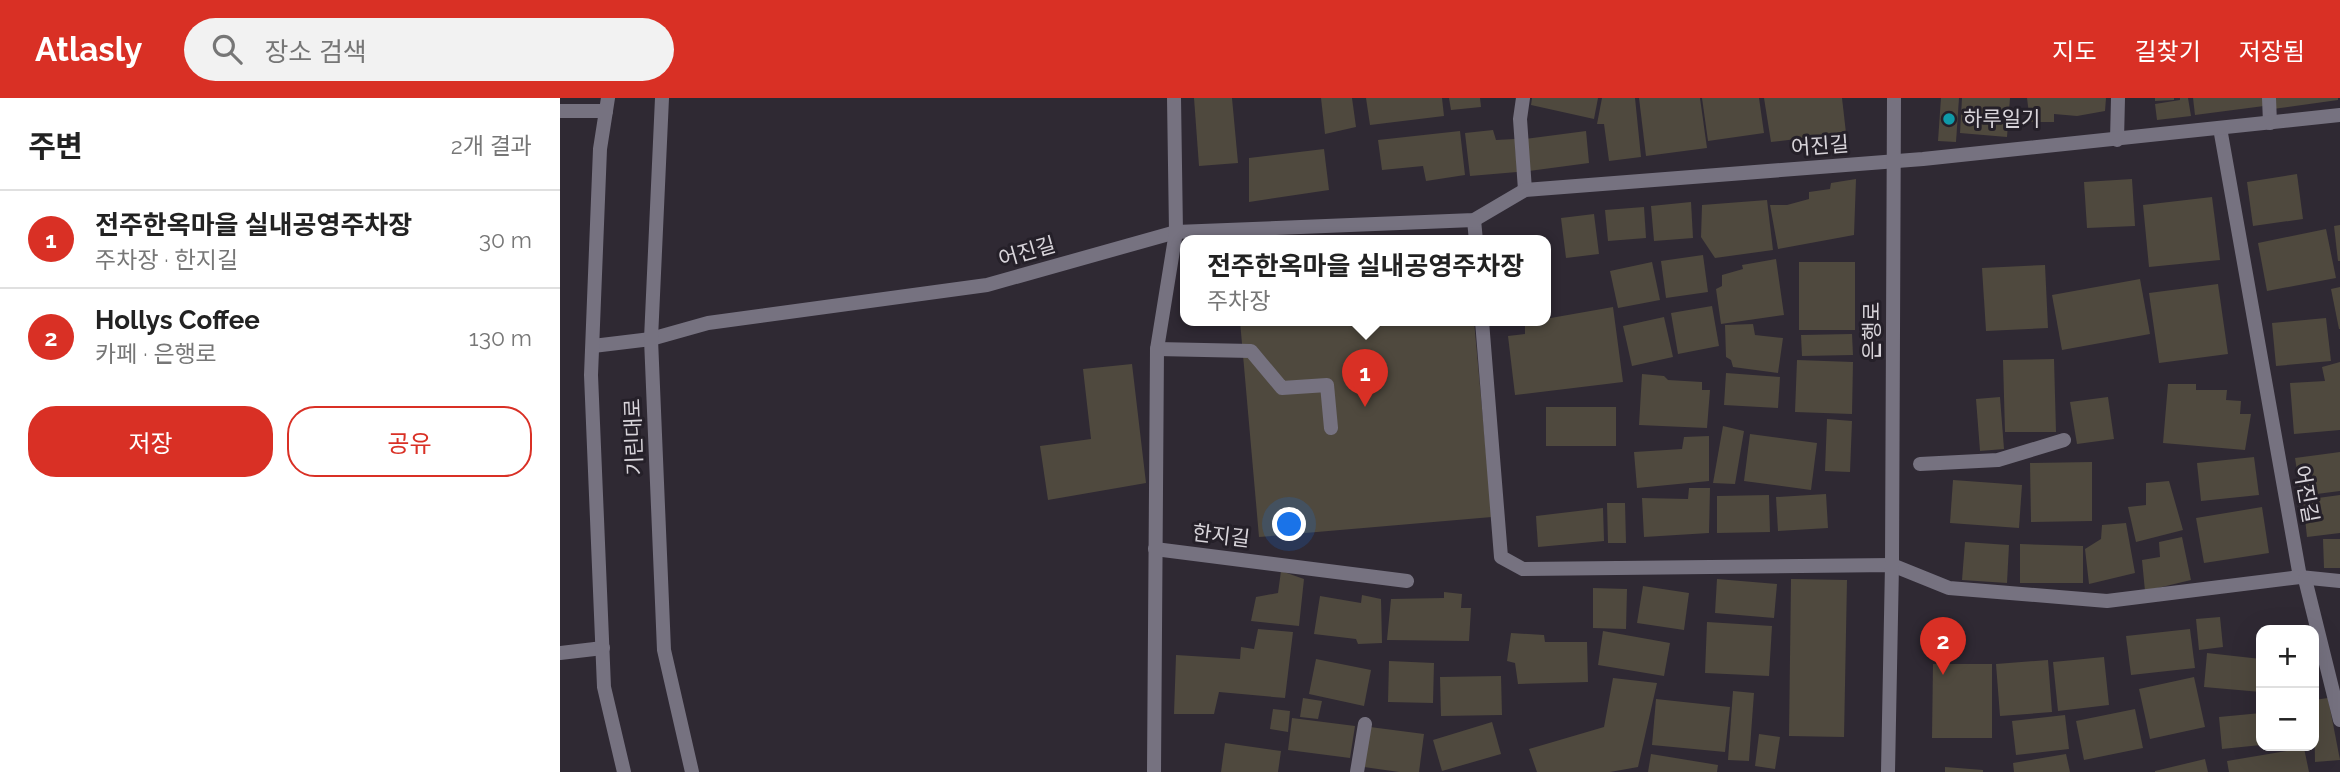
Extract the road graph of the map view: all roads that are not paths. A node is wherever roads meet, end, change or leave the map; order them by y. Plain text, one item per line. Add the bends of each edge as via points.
1 (662, 98) edge
2 (1174, 98) edge
3 (1523, 98) edge
4 (1894, 98) edge
5 (2118, 98) edge
6 (2269, 98) edge
7 (607, 104) edge
8 (560, 111) edge
9 (2340, 115) edge
10 (2270, 123) junction
11 (2220, 128) junction
12 (2118, 140) junction
13 (1894, 161) junction
14 (1525, 190) junction
15 (1474, 220) junction
16 (1176, 232) junction
17 (1475, 235) edge
18 (1482, 326) edge
19 (651, 338) junction
20 (593, 346) junction
21 (1157, 349) junction
22 (1331, 428) dead end
23 (2063, 440) dead end
24 (1920, 464) dead end
25 (1155, 549) junction
26 (1892, 565) junction
27 (2302, 578) junction
28 (1407, 581) dead end
29 (2340, 581) edge
30 (603, 648) junction
31 (560, 653) edge
32 (2340, 720) edge
33 (1365, 724) dead end
34 (624, 772) edge
35 (692, 772) edge
36 (1154, 772) edge
37 (1357, 772) edge
38 (1888, 772) edge

1 - 19 street, 기린대로
2 - 16 street
3 - 14 street
4 - 13 street, 은행로
5 - 12 street
6 - 10 street
7 - 8 street
7 - 20 street, 기린대로 via 600,149
9 - 10 street, 어진길
10 - 11 street, 어진길
11 - 12 street, 어진길
11 - 27 street, 어진길
12 - 13 street, 어진길
13 - 14 street, 어진길
13 - 26 street, 은행로
14 - 15 street, 어진길
15 - 16 street, 어진길
15 - 17 street
16 - 19 street, 어진길 via 987,285 708,323
16 - 21 street
18 - 26 street via 1500,557 1523,569
19 - 20 street, 어진길
19 - 35 street, 기린대로 via 664,650
20 - 30 street, 기린대로
21 - 22 street via 1251,351 1282,388 1327,385
21 - 25 street
23 - 24 street via 1998,460
25 - 28 street, 한지길
25 - 36 street
26 - 27 street via 1949,589 2108,601
26 - 38 street, 은행로
27 - 29 street
27 - 32 street, 어진길
30 - 31 street
30 - 34 street, 기린대로 via 604,687
33 - 37 street

